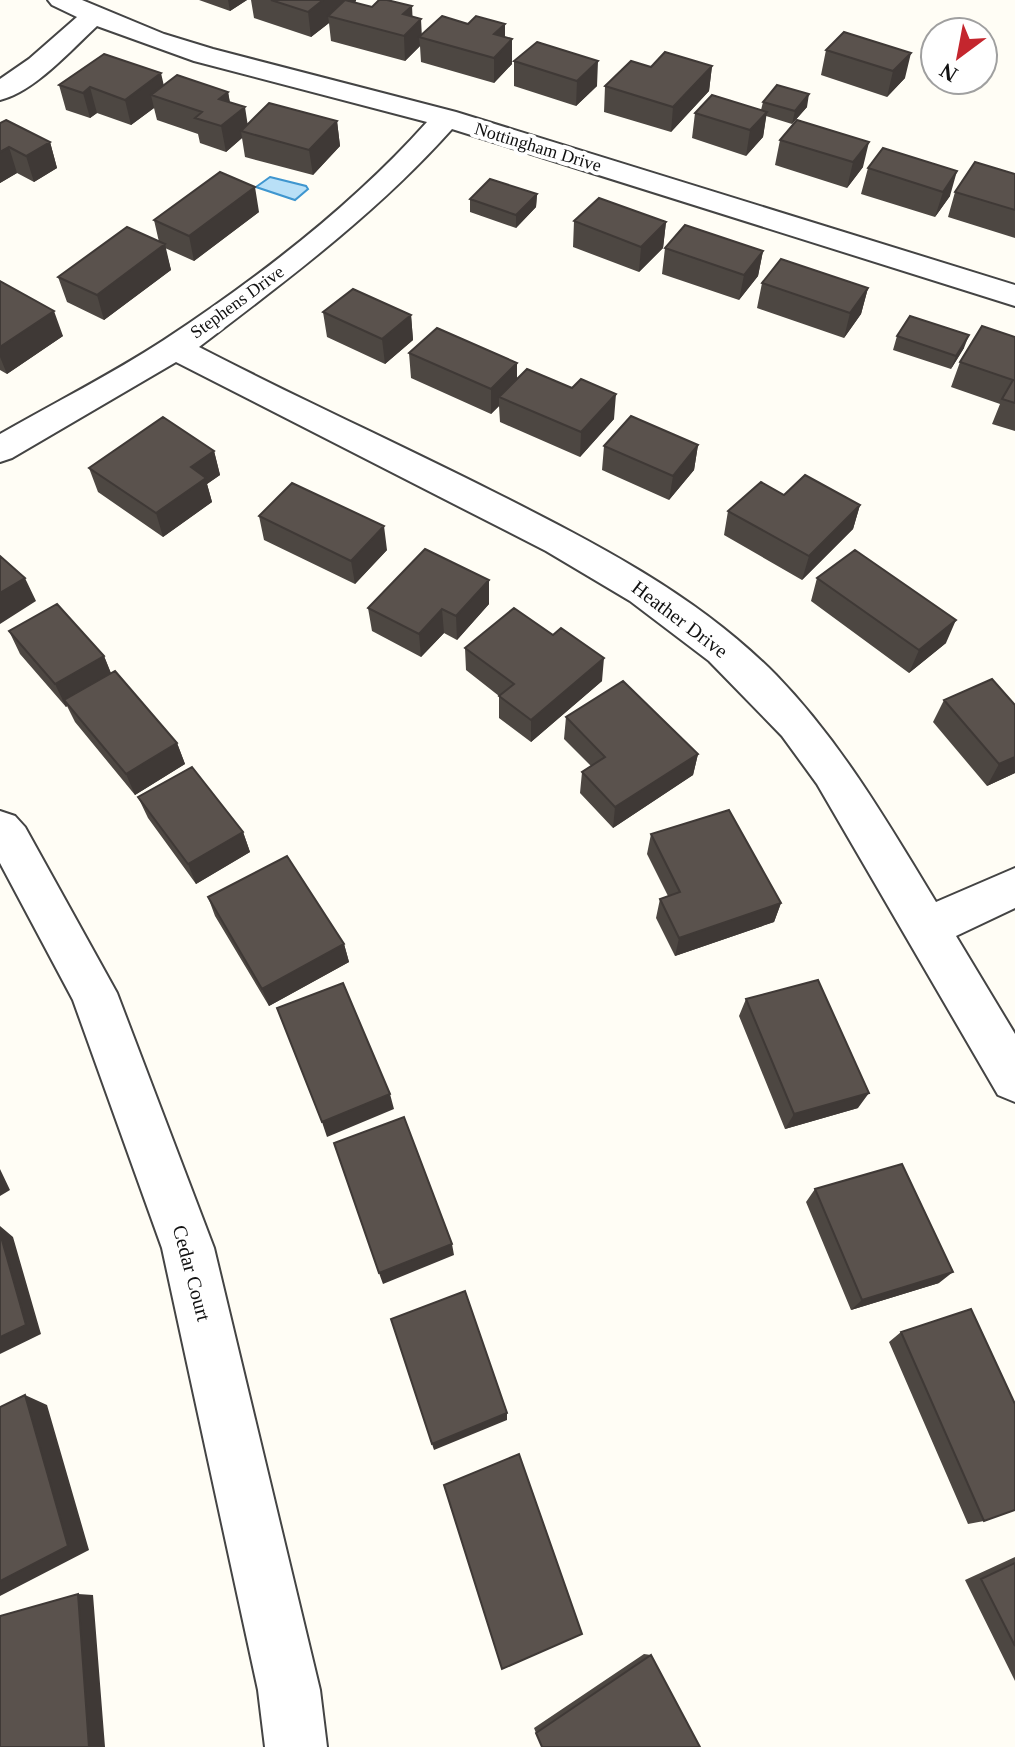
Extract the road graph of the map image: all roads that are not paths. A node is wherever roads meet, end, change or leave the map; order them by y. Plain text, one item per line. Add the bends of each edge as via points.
1 (61, 0) edge
2 (93, 16) junction
3 (0, 92) edge
4 (446, 118) junction
5 (1015, 296) edge
6 (175, 348) junction
7 (0, 450) edge
8 (0, 829) edge
9 (1015, 887) edge
10 (929, 927) junction
11 (1015, 1079) edge
12 (296, 1747) edge

1 - 2 street, Nottingham Drive
2 - 3 street
2 - 4 street, Nottingham Drive via 284,79
4 - 5 street, Nottingham Drive
4 - 6 street, Stephens Drive via 387,182 297,258
6 - 7 street, Stephens Drive
6 - 10 street, Heather Drive via 565,543 699,628 796,725 842,786
8 - 12 street, Cedar Court via 94,993 188,1248 289,1690
9 - 10 street
10 - 11 street, Heather Drive

